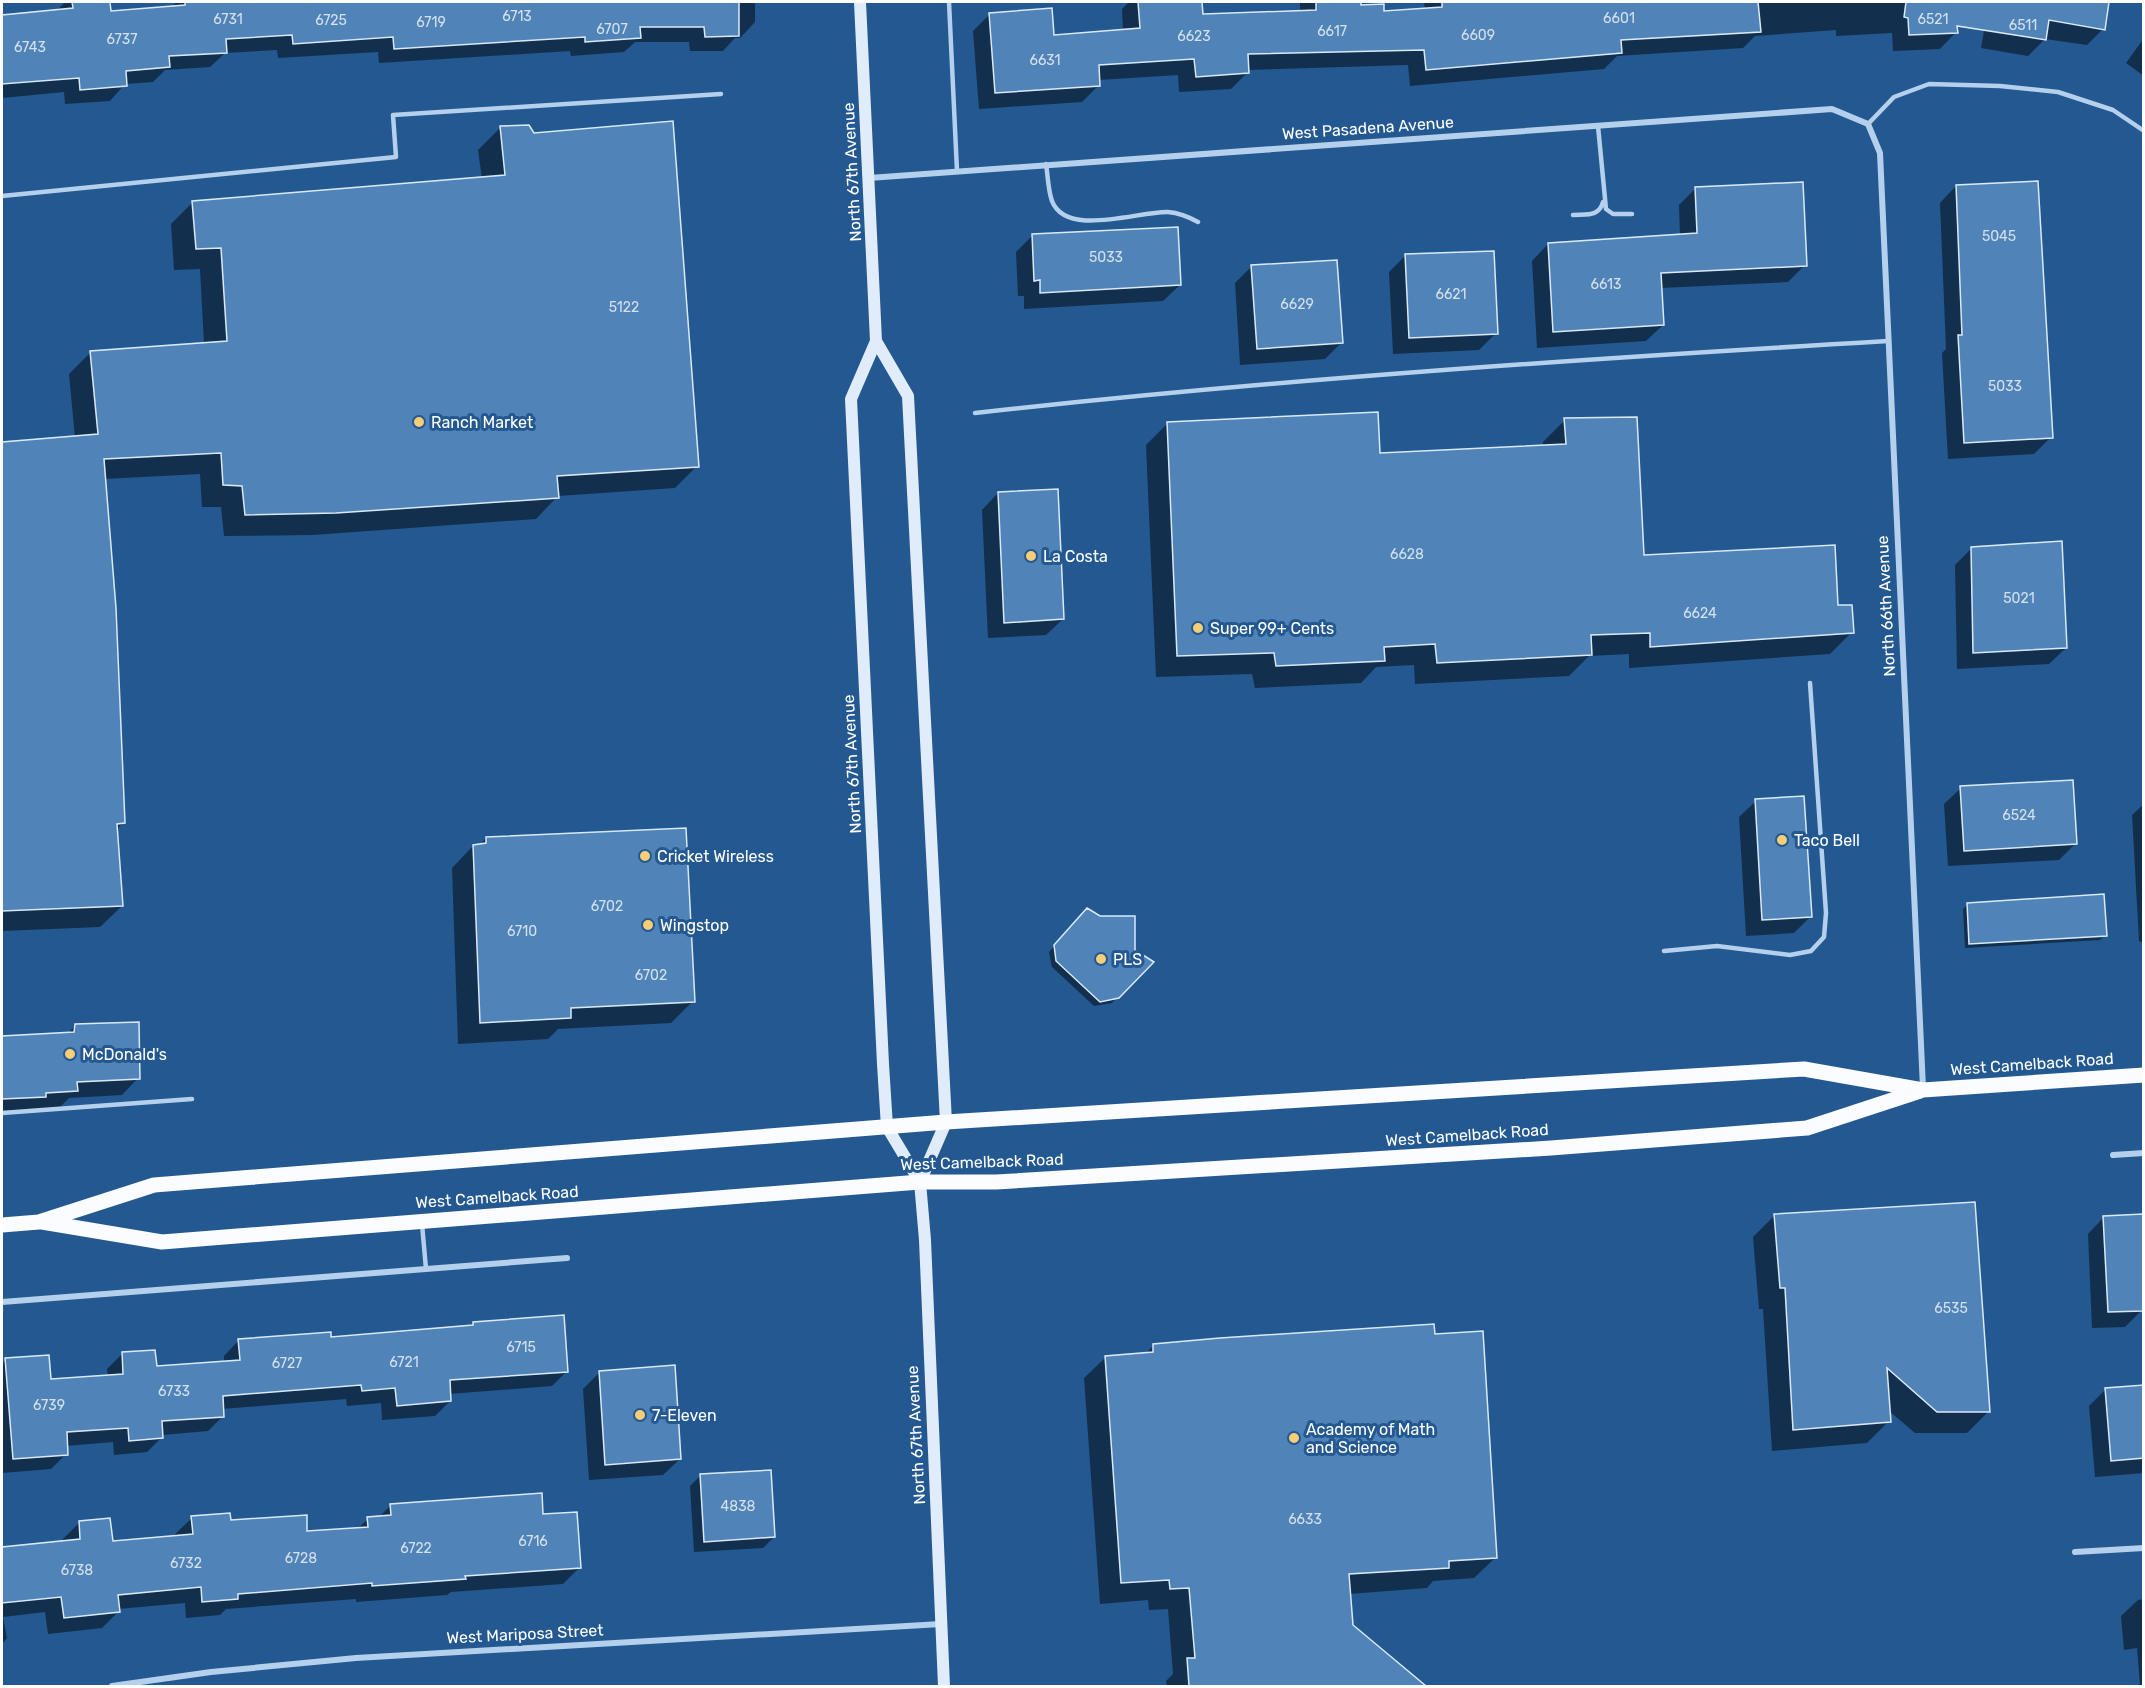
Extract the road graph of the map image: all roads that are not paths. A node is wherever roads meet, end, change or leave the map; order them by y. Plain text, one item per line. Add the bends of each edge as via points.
1 (860, 2) edge
2 (949, 2) edge
3 (722, 94) dead end
4 (1868, 124) junction
5 (1598, 126) junction
6 (2144, 131) edge
7 (1046, 164) junction
8 (957, 171) junction
9 (868, 178) junction
10 (2, 196) edge
11 (1604, 200) junction
12 (1632, 214) dead end
13 (1573, 215) dead end
14 (1198, 222) dead end
15 (876, 341) junction
16 (1888, 341) junction
17 (975, 413) dead end
18 (1810, 683) dead end
19 (1664, 951) dead end
20 (2144, 1075) edge
21 (1923, 1090) junction
22 (192, 1099) dead end
23 (2, 1113) edge
24 (946, 1122) junction
25 (887, 1127) junction
26 (2144, 1153) edge
27 (2113, 1155) dead end
28 (920, 1182) junction
29 (421, 1221) junction
30 (39, 1222) junction
31 (2, 1225) edge
32 (567, 1258) dead end
33 (426, 1269) junction
34 (2, 1302) edge
35 (2144, 1548) edge
36 (2075, 1552) dead end
37 (941, 1623) junction
38 (112, 1686) edge
39 (944, 1686) edge

1 - 9 main road, North 67th Avenue
2 - 8 lane
3 - 10 lane via 393,115 396,157
4 - 5 street, West Pasadena Avenue via 1832,109
4 - 6 lane via 1894,97 1929,84 2058,92 2114,110
4 - 16 street, North 66th Avenue via 1880,153
5 - 7 street, West Pasadena Avenue
5 - 11 lane
7 - 8 street, West Pasadena Avenue
7 - 14 lane via 1052,202 1060,213 1073,219 1167,212
8 - 9 street, West Pasadena Avenue
9 - 15 main road, North 67th Avenue
11 - 12 lane via 1606,209 1613,214
11 - 13 lane via 1596,214
15 - 24 main road, North 67th Avenue via 908,396
15 - 25 main road, North 67th Avenue via 851,399
16 - 17 lane via 1585,359 1108,398
16 - 21 street, North 66th Avenue
18 - 19 lane via 1826,913 1824,937 1811,951 1790,954 1717,946
20 - 21 main road, West Camelback Road
21 - 24 main road, West Camelback Road via 1804,1069
21 - 28 main road, West Camelback Road via 1806,1128 996,1182
22 - 23 lane
24 - 25 main road, West Camelback Road
24 - 28 main road, North 67th Avenue
25 - 28 main road, North 67th Avenue
25 - 30 main road, West Camelback Road via 154,1185
26 - 27 street
28 - 29 main road, West Camelback Road
28 - 37 main road, North 67th Avenue
29 - 30 main road, West Camelback Road via 162,1242
29 - 33 lane
30 - 31 main road, West Camelback Road
32 - 33 street
33 - 34 street
35 - 36 street
37 - 38 street, West Mariposa Street via 356,1658 211,1671
37 - 39 main road, North 67th Avenue

